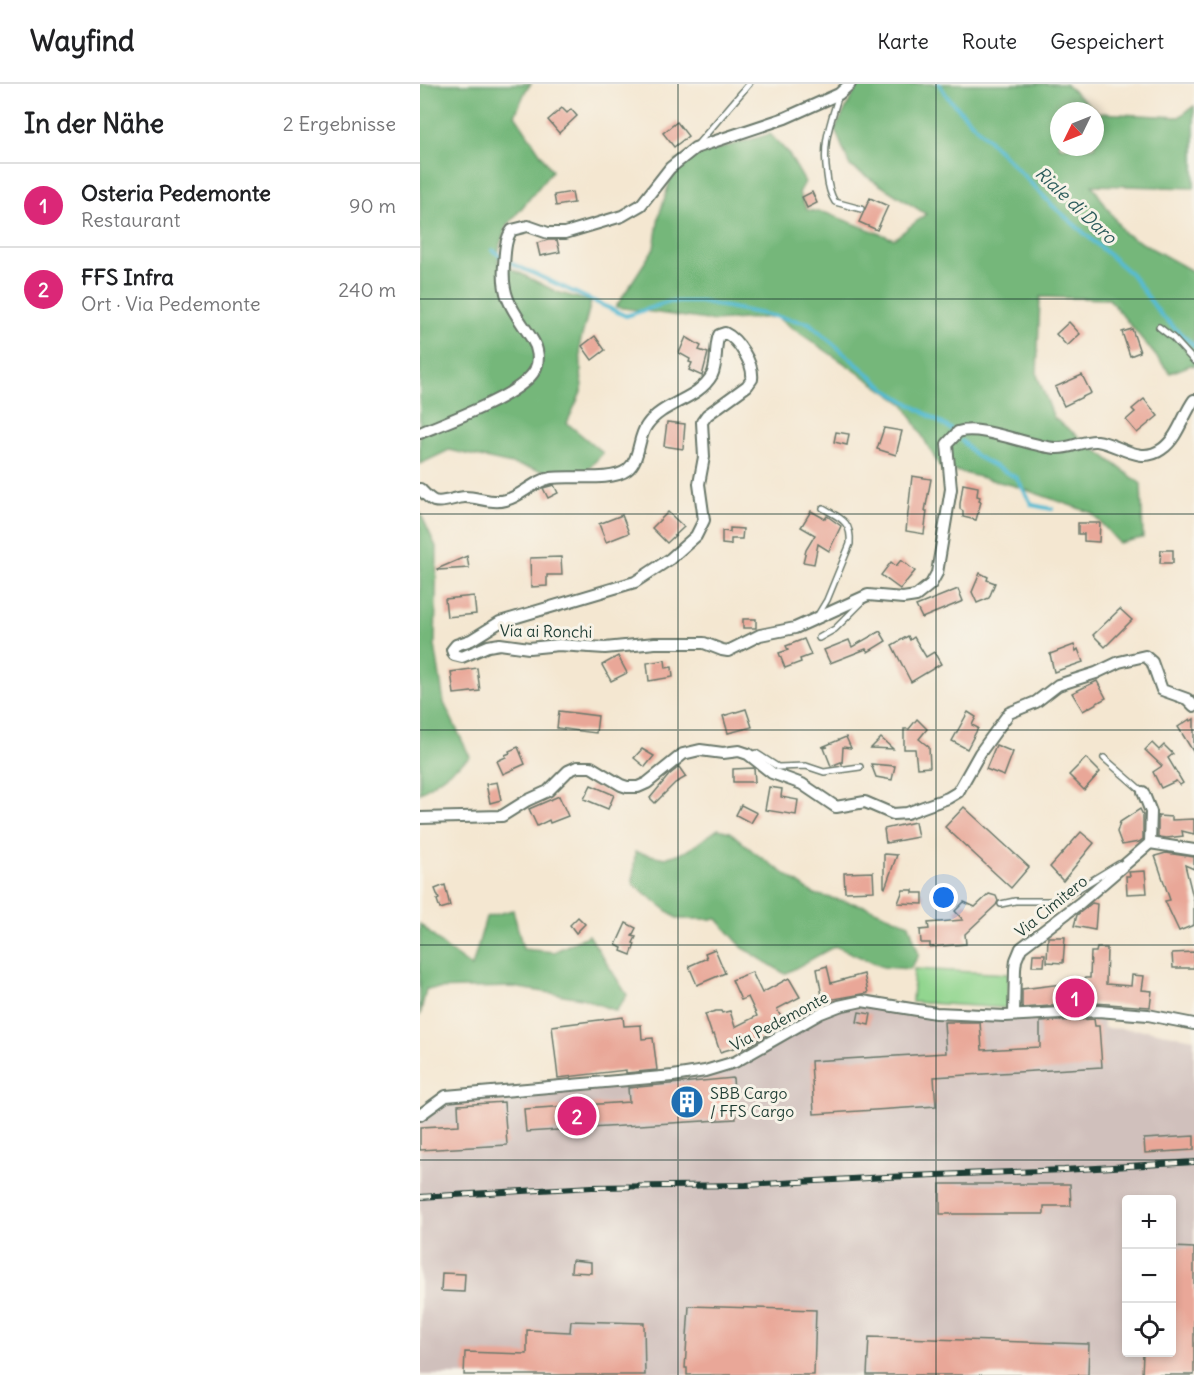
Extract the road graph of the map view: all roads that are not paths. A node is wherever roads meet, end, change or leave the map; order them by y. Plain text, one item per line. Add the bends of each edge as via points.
1 (750, 84) edge
2 (850, 84) edge
3 (839, 94) junction
4 (695, 147) junction
5 (861, 209) dead end
6 (1159, 327) dead end
7 (1194, 361) edge
8 (1194, 400) edge
9 (420, 433) edge
10 (420, 489) edge
11 (823, 508) dead end
12 (868, 595) junction
13 (815, 620) junction
14 (819, 638) dead end
15 (1194, 706) edge
16 (751, 755) junction
17 (1104, 758) dead end
18 (860, 767) dead end
19 (1143, 792) joint
20 (420, 818) edge
21 (1150, 843) junction
22 (1194, 850) edge
23 (1137, 856) junction
24 (1001, 904) dead end
25 (1014, 1016) junction
26 (1194, 1024) edge
27 (420, 1115) edge

1 - 4 lane
2 - 3 street
3 - 4 street via 785,118
3 - 5 lane via 825,144 828,187 835,202
4 - 9 street via 670,168 641,206 632,211 565,233 548,233 528,226 512,230 503,273 506,292 515,316 534,341 537,368 517,388
6 - 7 lane
8 - 12 street, Via ai Ronchi via 1169,443 1148,455 1094,441 1059,449 1017,438 958,432 947,444 951,489 935,578 926,590 909,598
10 - 13 street, Via ai Ronchi via 436,501 465,497 499,501 548,478 622,473 634,463 648,423 709,379 715,367 717,340 725,333 736,342 751,368 752,379 702,422 704,451 699,484 704,520 696,536 635,582 500,622 456,645 453,652 462,657 500,644 605,648 655,643 704,643 728,651 760,635
11 - 13 lane via 846,523 850,538 827,600
12 - 13 street, Via ai Ronchi
12 - 14 lane via 835,628
15 - 16 street via 1187,699 1162,690 1152,662 1144,656 1063,683 1031,705 1009,713 958,792 901,814 868,803 832,806 802,784 771,773
16 - 18 lane via 756,753 778,767 806,766 824,772
16 - 20 street via 694,750 683,754 647,783 633,787 615,782 591,767 577,767 548,791 502,816
17 - 19 lane
19 - 21 street via 1151,812
21 - 22 street
21 - 23 street, Via Cimitero
23 - 24 lane via 1129,857 1058,901
23 - 25 street, Via Cimitero via 1021,948 1016,960
25 - 26 street, Via Pedemonte via 1098,1011
25 - 27 street, Via Pedemonte via 936,1013 862,1001 821,1013 753,1053 711,1070 446,1096

